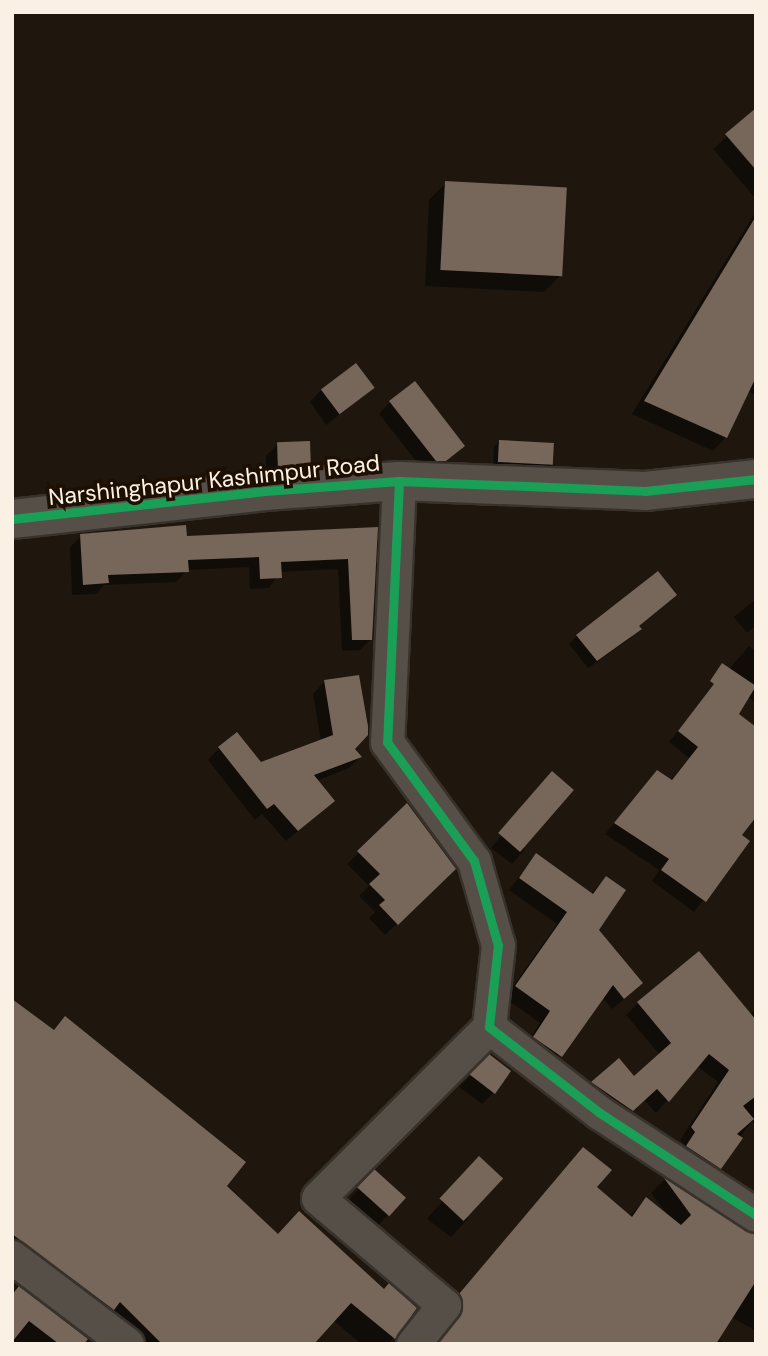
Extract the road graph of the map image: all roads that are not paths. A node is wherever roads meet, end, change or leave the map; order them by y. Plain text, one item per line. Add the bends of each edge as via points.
1 (756, 479) edge
2 (399, 481) junction
3 (12, 519) edge
4 (489, 1027) junction
5 (756, 1214) edge
6 (12, 1257) edge
7 (127, 1344) edge
8 (413, 1344) edge

1 - 2 street, Narshinghapur Kashimpur Road via 645,491
2 - 3 street, Narshinghapur Kashimpur Road
2 - 4 street via 387,742 474,861 498,945
4 - 5 street via 600,1113
4 - 8 street via 318,1198 444,1305
6 - 7 street

